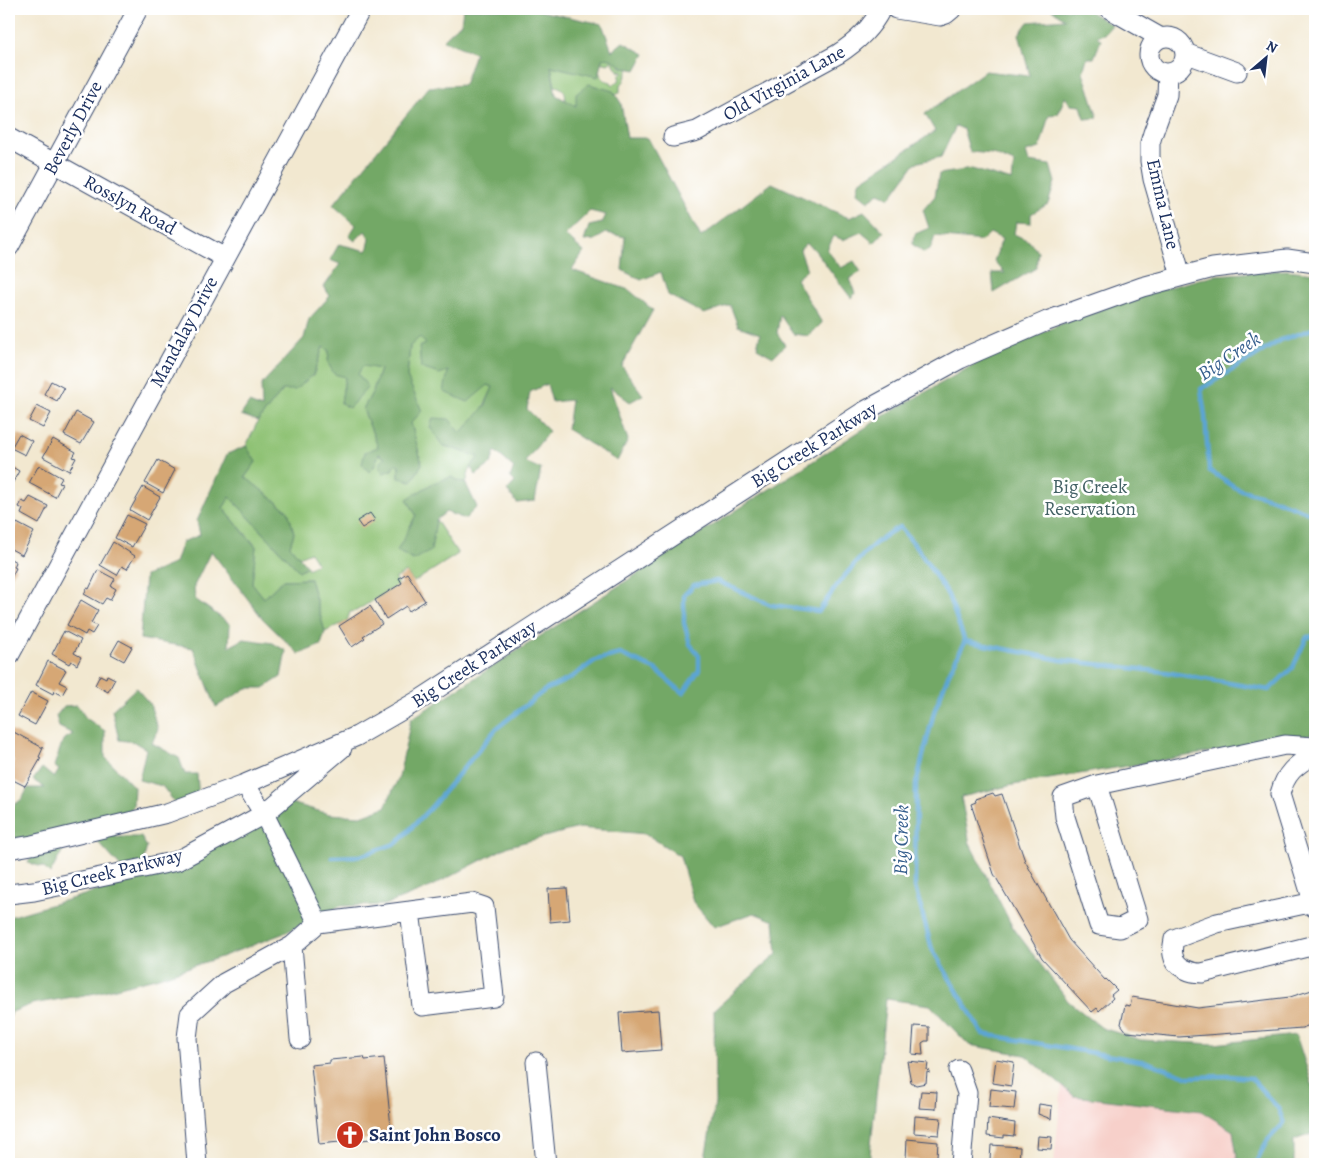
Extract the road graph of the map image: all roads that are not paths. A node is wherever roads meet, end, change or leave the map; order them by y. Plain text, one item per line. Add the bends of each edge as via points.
1 (138, 9) edge
2 (361, 9) edge
3 (881, 9) edge
4 (896, 9) edge
5 (952, 9) edge
6 (1110, 9) edge
7 (1161, 38) junction
8 (1185, 53) junction
9 (1238, 72) dead end
10 (1168, 74) junction
11 (672, 137) dead end
12 (9, 138) edge
13 (55, 162) junction
14 (9, 247) edge
15 (225, 258) junction
16 (1315, 263) edge
17 (1181, 276) junction
18 (9, 656) edge
19 (357, 736) junction
20 (1315, 747) edge
21 (1315, 753) edge
22 (246, 784) junction
23 (1098, 785) junction
24 (264, 814) junction
25 (9, 849) edge
26 (9, 894) edge
27 (1314, 905) edge
28 (410, 911) junction
29 (318, 923) junction
30 (1315, 945) edge
31 (292, 946) junction
32 (300, 1039) dead end
33 (536, 1062) dead end
34 (959, 1070) dead end
35 (196, 1164) edge
36 (546, 1164) edge
37 (961, 1164) edge

1 - 13 street, Beverly Drive
2 - 15 street, Mandalay Drive
3 - 11 street, Old Virginia Lane via 866,33 838,54 697,131
4 - 5 street via 940,16
6 - 7 street
7 - 8 street via 1177,40
7 - 10 street via 1149,50 1150,61 1157,70
8 - 9 street
8 - 10 street via 1179,70
10 - 17 street, Emma Lane via 1167,95 1150,143 1150,161
12 - 13 street, Rosslyn Road
13 - 14 street, Beverly Drive
13 - 15 street, Rosslyn Road
15 - 18 street, Mandalay Drive
16 - 17 street, Big Creek Parkway via 1287,260 1213,268
17 - 19 street, Big Creek Parkway via 1142,286 1047,321 960,359 863,412 428,694
19 - 22 street, Big Creek Parkway
19 - 24 street, Big Creek Parkway
20 - 23 street via 1285,744
21 - 27 street via 1292,769 1280,794
22 - 24 street
22 - 25 street, Big Creek Parkway via 166,813
23 - 23 street via 1063,796 1065,817 1098,926 1120,928 1138,919
24 - 26 street, Big Creek Parkway via 177,861
24 - 29 street
27 - 30 street via 1217,923 1174,939 1173,957 1192,973 1202,973
28 - 28 street via 472,903 484,908 494,997 422,1006
28 - 29 street
29 - 31 street
31 - 32 street
31 - 35 street via 224,983 190,1014 187,1038
33 - 36 street
34 - 37 street via 967,1093

